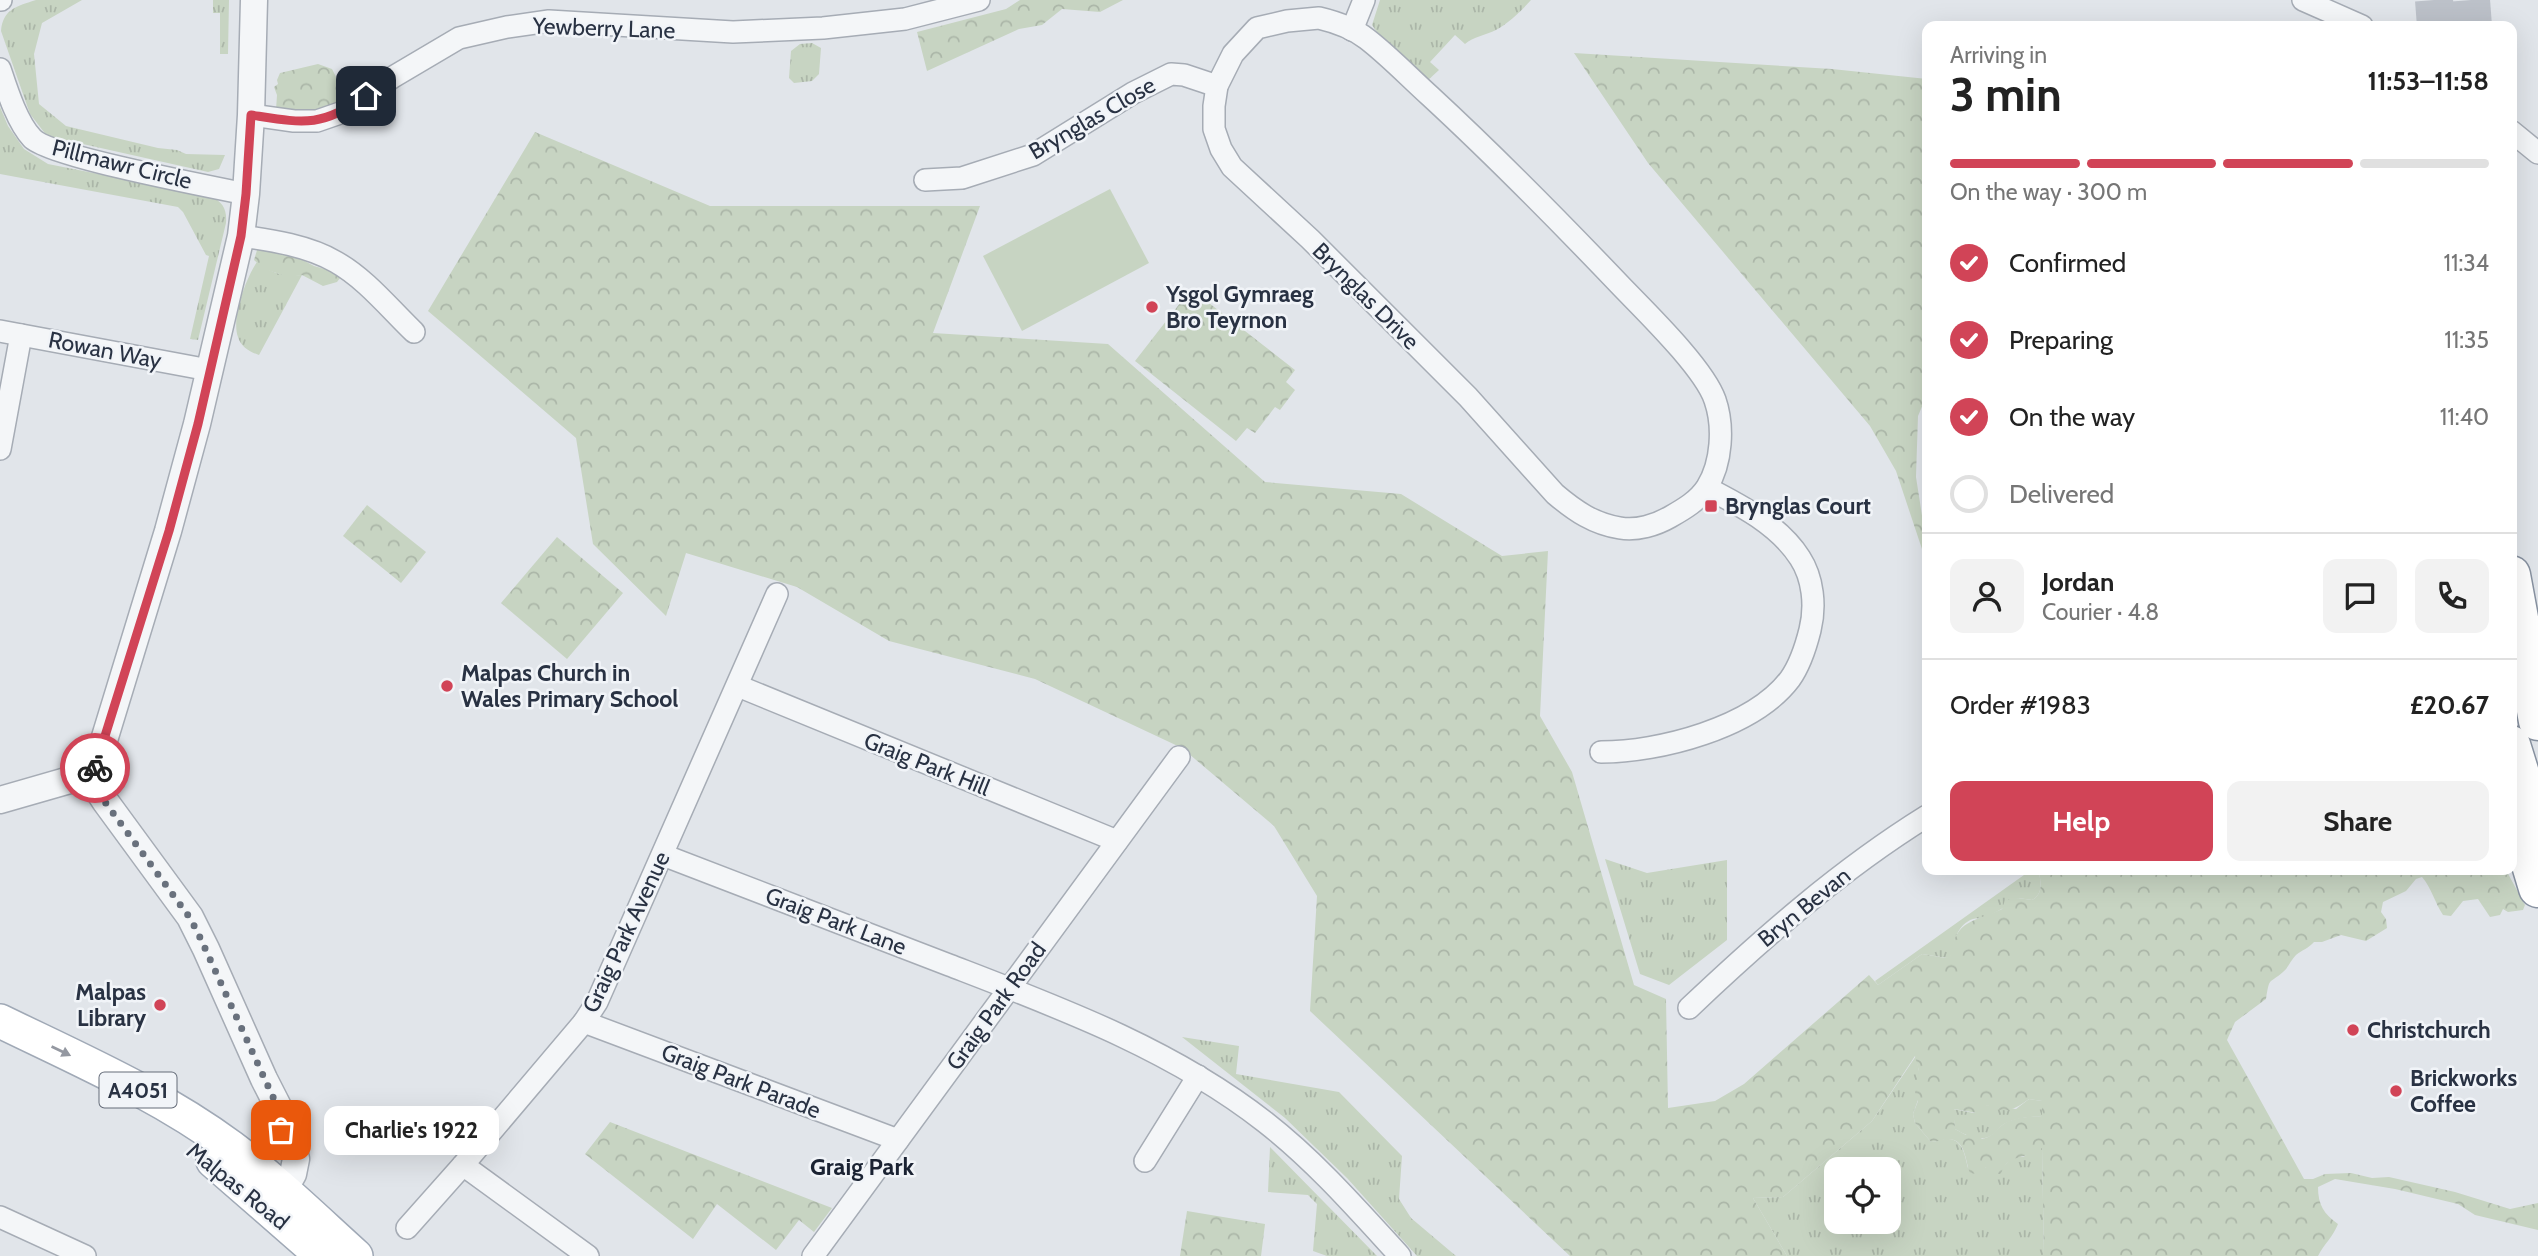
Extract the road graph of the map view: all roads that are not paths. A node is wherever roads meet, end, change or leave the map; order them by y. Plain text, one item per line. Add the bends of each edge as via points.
1 (254, 0) edge
2 (979, 0) edge
3 (1364, 0) edge
4 (2303, 0) edge
5 (2351, 21) edge
6 (1352, 30) junction
7 (0, 69) edge
8 (1217, 86) junction
9 (251, 115) junction
10 (2517, 136) edge
11 (2538, 153) edge
12 (925, 180) dead end
13 (246, 194) junction
14 (241, 236) junction
15 (0, 331) edge
16 (414, 332) dead end
17 (22, 335) junction
18 (209, 370) junction
19 (0, 449) edge
20 (1707, 488) junction
21 (777, 594) dead end
22 (2517, 604) edge
23 (2532, 678) edge
24 (738, 687) junction
25 (2538, 721) edge
26 (1601, 752) dead end
27 (1179, 757) dead end
28 (2517, 764) edge
29 (94, 773) junction
30 (0, 800) edge
31 (2517, 818) edge
32 (1922, 819) edge
33 (2538, 831) edge
34 (1117, 841) junction
35 (663, 855) junction
36 (2537, 884) edge
37 (1009, 988) junction
38 (1689, 1008) dead end
39 (0, 1021) edge
40 (584, 1022) junction
41 (0, 1046) edge
42 (1198, 1076) junction
43 (898, 1140) junction
44 (1145, 1161) dead end
45 (463, 1165) junction
46 (270, 1188) junction
47 (0, 1217) edge
48 (407, 1228) dead end
49 (85, 1256) edge
50 (322, 1256) edge
51 (356, 1256) edge
52 (588, 1256) edge
53 (813, 1256) edge
54 (1399, 1256) edge

1 - 9 street
2 - 9 street, Yewberry Lane via 905,19 811,28 711,32 549,21 507,27 459,38 343,112 317,121
3 - 6 street
4 - 5 street
6 - 8 street, Brynglas Drive via 1319,18 1257,28 1233,54
6 - 20 street, Brynglas Drive via 1501,163 1652,318 1709,385 1720,425 1720,449
7 - 13 street, Pillmawr Circle via 32,140 66,154
8 - 12 street, Brynglas Close via 1171,74 1033,155 962,178
8 - 20 street, Brynglas Drive via 1214,129 1232,167 1468,397 1569,506 1604,524 1622,529 1642,527 1691,505
9 - 13 street
10 - 11 street
13 - 14 street
14 - 16 street via 280,241 335,261 364,282
14 - 18 street
15 - 17 street, Rowan Way
17 - 18 street, Rowan Way
17 - 19 street
18 - 29 street via 169,531
20 - 26 street via 1782,536 1800,559 1812,586 1813,618 1805,649 1790,678 1766,703 1716,730 1623,752
21 - 24 street, Graig Park Avenue
22 - 23 highway
23 - 25 highway
24 - 34 street, Graig Park Hill
24 - 35 street, Graig Park Avenue
27 - 34 street, Graig Park Road
28 - 33 highway
29 - 30 street
29 - 46 street via 105,802 190,918 290,1130 296,1159 293,1174
31 - 36 highway
32 - 38 street, Bryn Bevan via 1810,901
34 - 37 street, Graig Park Road
35 - 37 street, Graig Park Lane
35 - 40 street, Graig Park Avenue
37 - 42 street, Graig Park Lane via 1094,1022
37 - 43 street, Graig Park Road
39 -> 46 main road, Malpas Road / A4051 via 167,1105 230,1146
40 - 43 street, Graig Park Parade
40 - 45 street, Graig Park Avenue
41 - 46 main road, Malpas Road / A4051 via 135,1111
42 - 44 street
42 - 54 street, Graig Park Lane via 1301,1152
43 - 53 street, Graig Park Road
45 - 48 street, Graig Park Avenue
45 - 52 street
46 - 50 main road, Malpas Road / A4051
46 - 51 main road, Malpas Road / A4051
47 - 49 street

